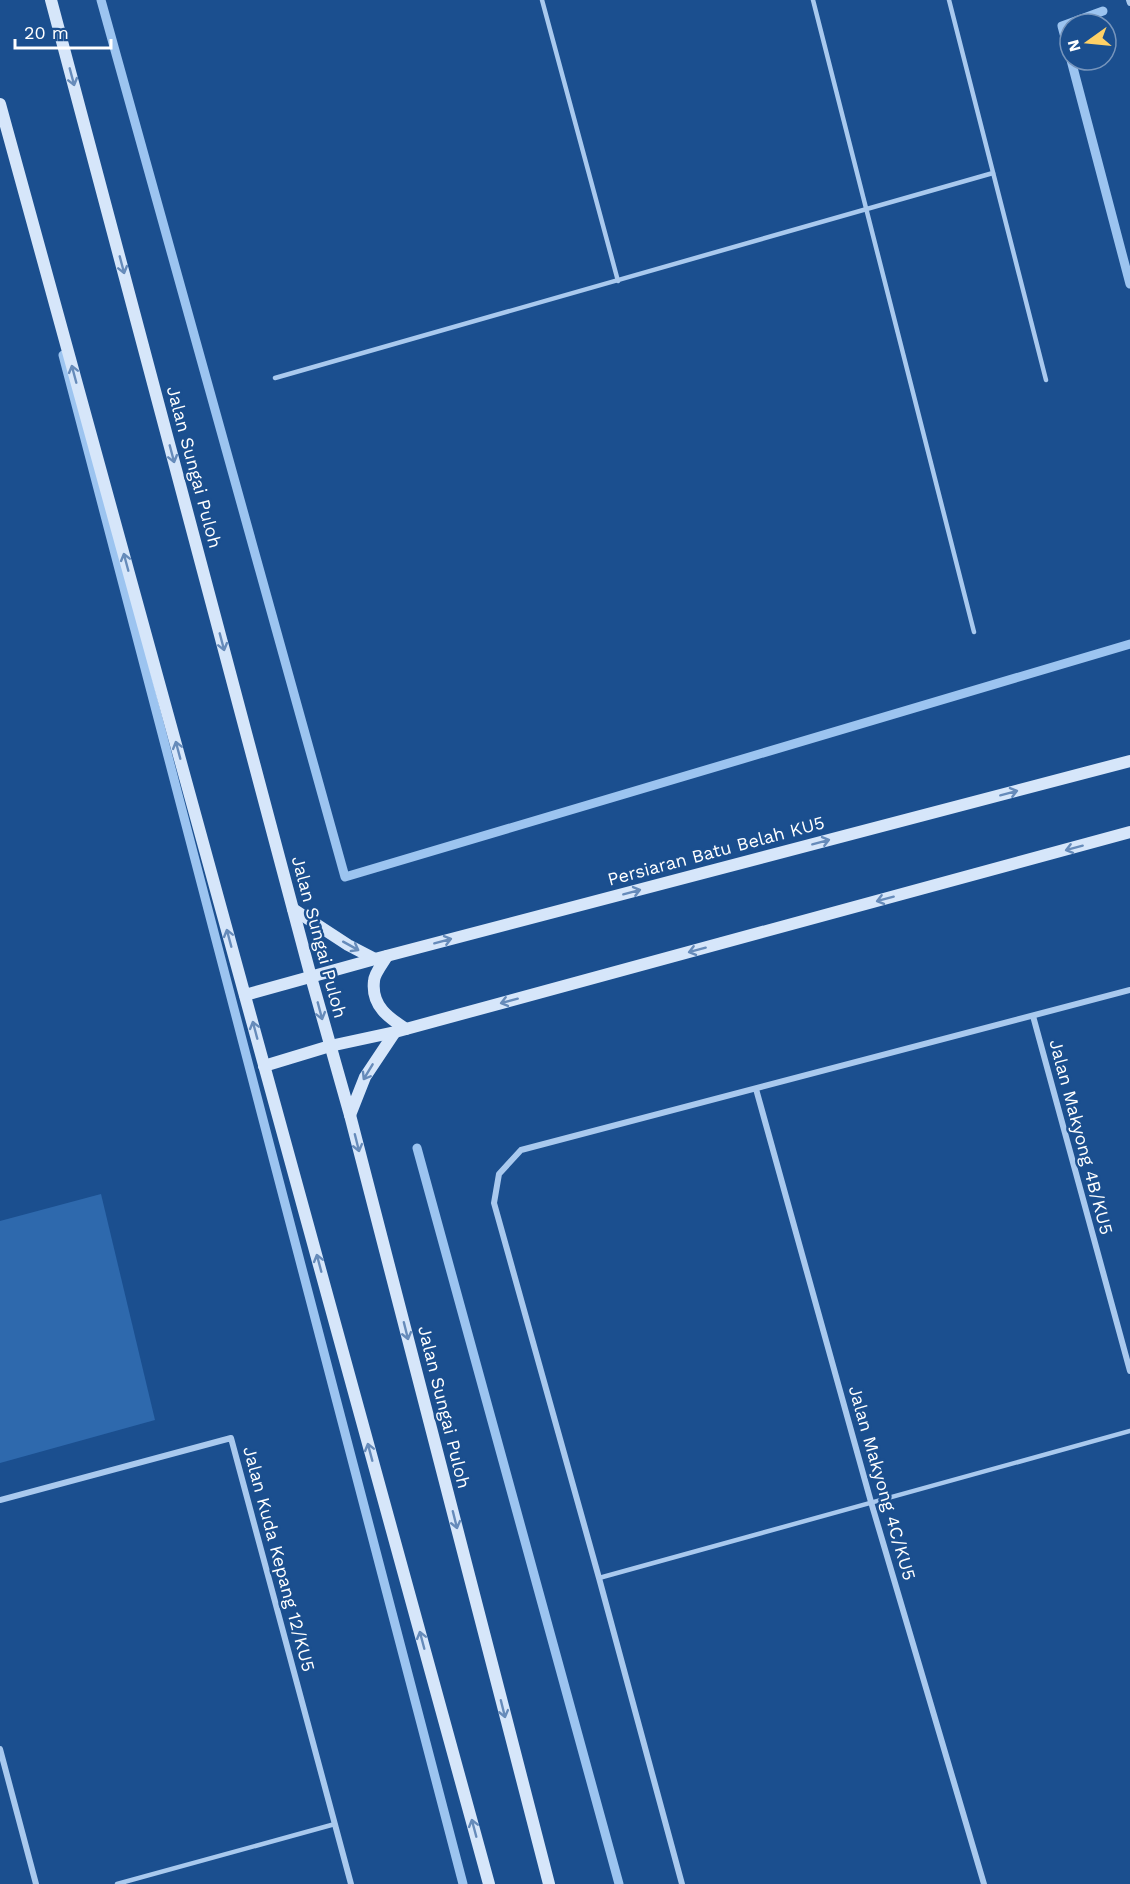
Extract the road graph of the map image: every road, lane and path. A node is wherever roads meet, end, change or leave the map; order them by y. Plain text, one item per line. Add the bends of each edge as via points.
1 (51, 0) edge
2 (542, 0) edge
3 (813, 0) edge
4 (949, 0) edge
5 (0, 104) edge
6 (993, 173) junction
7 (868, 209) junction
8 (618, 281) junction
9 (276, 378) dead end
10 (1046, 380) dead end
11 (974, 632) dead end
12 (1130, 761) edge
13 (1130, 832) edge
14 (293, 909) junction
15 (381, 957) junction
16 (311, 977) junction
17 (1130, 990) edge
18 (245, 995) junction
19 (1033, 1016) junction
20 (400, 1031) junction
21 (330, 1046) junction
22 (264, 1066) junction
23 (756, 1089) junction
24 (350, 1115) junction
25 (1130, 1371) edge
26 (1130, 1431) edge
27 (0, 1500) edge
28 (871, 1502) junction
29 (599, 1578) junction
30 (0, 1749) edge
31 (335, 1824) junction
32 (36, 1884) edge
33 (117, 1884) edge
34 (351, 1884) edge
35 (489, 1884) edge
36 (549, 1884) edge
37 (682, 1884) edge
38 (984, 1884) edge

1 -> 14 street, Jalan Sungai Puloh
2 - 8 lane
3 - 7 lane
4 - 6 lane
18 -> 5 street
6 - 7 lane
6 - 10 lane
7 - 8 lane
7 - 11 lane
8 - 9 lane
15 -> 12 street, Persiaran Batu Belah KU5
13 -> 20 street
14 -> 15 street via 348,945
14 - 16 street, Jalan Sungai Puloh
15 - 16 street, Persiaran Batu Belah KU5
15 - 20 street via 373,980 376,999 384,1015
16 - 18 street, Persiaran Batu Belah KU5
16 -> 21 street, Jalan Sungai Puloh
17 - 19 street
22 -> 18 street
19 - 23 street
19 - 25 street, Jalan Makyong 4B/KU5
20 - 21 street
20 -> 24 street via 364,1077
21 - 22 street
21 - 24 street, Jalan Sungai Puloh
35 -> 22 street
23 - 28 street, Jalan Makyong 4C/KU5
23 - 29 street via 521,1150 499,1173 494,1203
24 -> 36 street, Jalan Sungai Puloh
26 - 28 lane
27 - 31 street, Jalan Kuda Kepang 12/KU5 via 231,1438
28 - 29 lane
28 - 38 street, Jalan Makyong 4C/KU5
29 - 37 street
30 - 32 street
31 - 33 lane
31 - 34 street, Jalan Kuda Kepang 12/KU5

